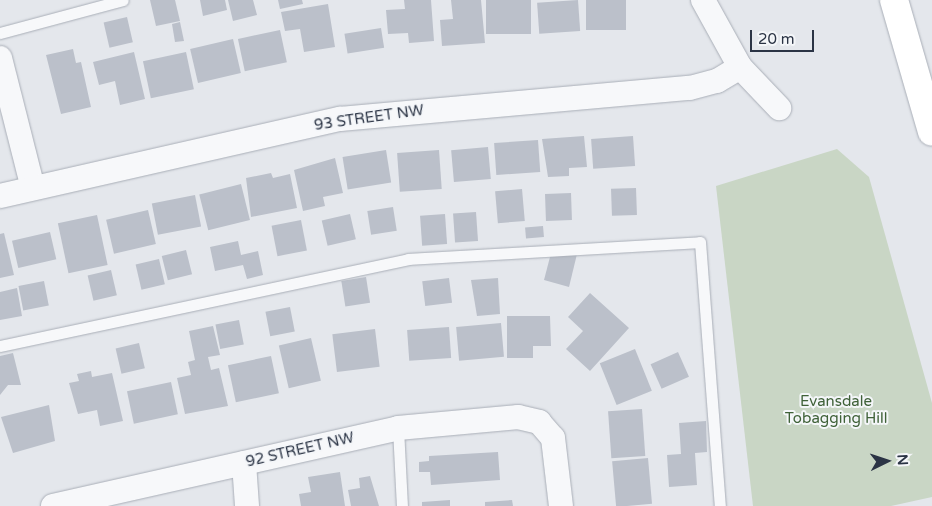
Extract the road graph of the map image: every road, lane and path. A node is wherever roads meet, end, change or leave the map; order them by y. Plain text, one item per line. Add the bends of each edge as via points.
1 (123, 0) edge
2 (703, 0) edge
3 (894, 0) edge
4 (0, 33) edge
5 (0, 58) edge
6 (740, 66) junction
7 (779, 108) dead end
8 (932, 132) edge
9 (33, 188) junction
10 (0, 196) edge
11 (0, 346) edge
12 (398, 428) junction
13 (244, 463) junction
14 (86, 502) edge
15 (53, 506) edge
16 (247, 506) edge
17 (402, 506) edge
18 (561, 506) edge
19 (720, 506) edge

1 - 4 lane
2 - 6 street
3 - 8 main road
5 - 9 street
6 - 7 street
6 - 9 street, 93 STREET NW via 717,81 690,88 340,119
9 - 10 street, 93 STREET NW
11 - 19 lane via 408,259 700,242
12 - 13 street, 92 STREET NW
12 - 17 lane
12 - 18 street, 92 STREET NW via 518,417 547,428 556,449
13 - 14 street, 92 STREET NW
13 - 16 street
14 - 15 street, 92 STREET NW

